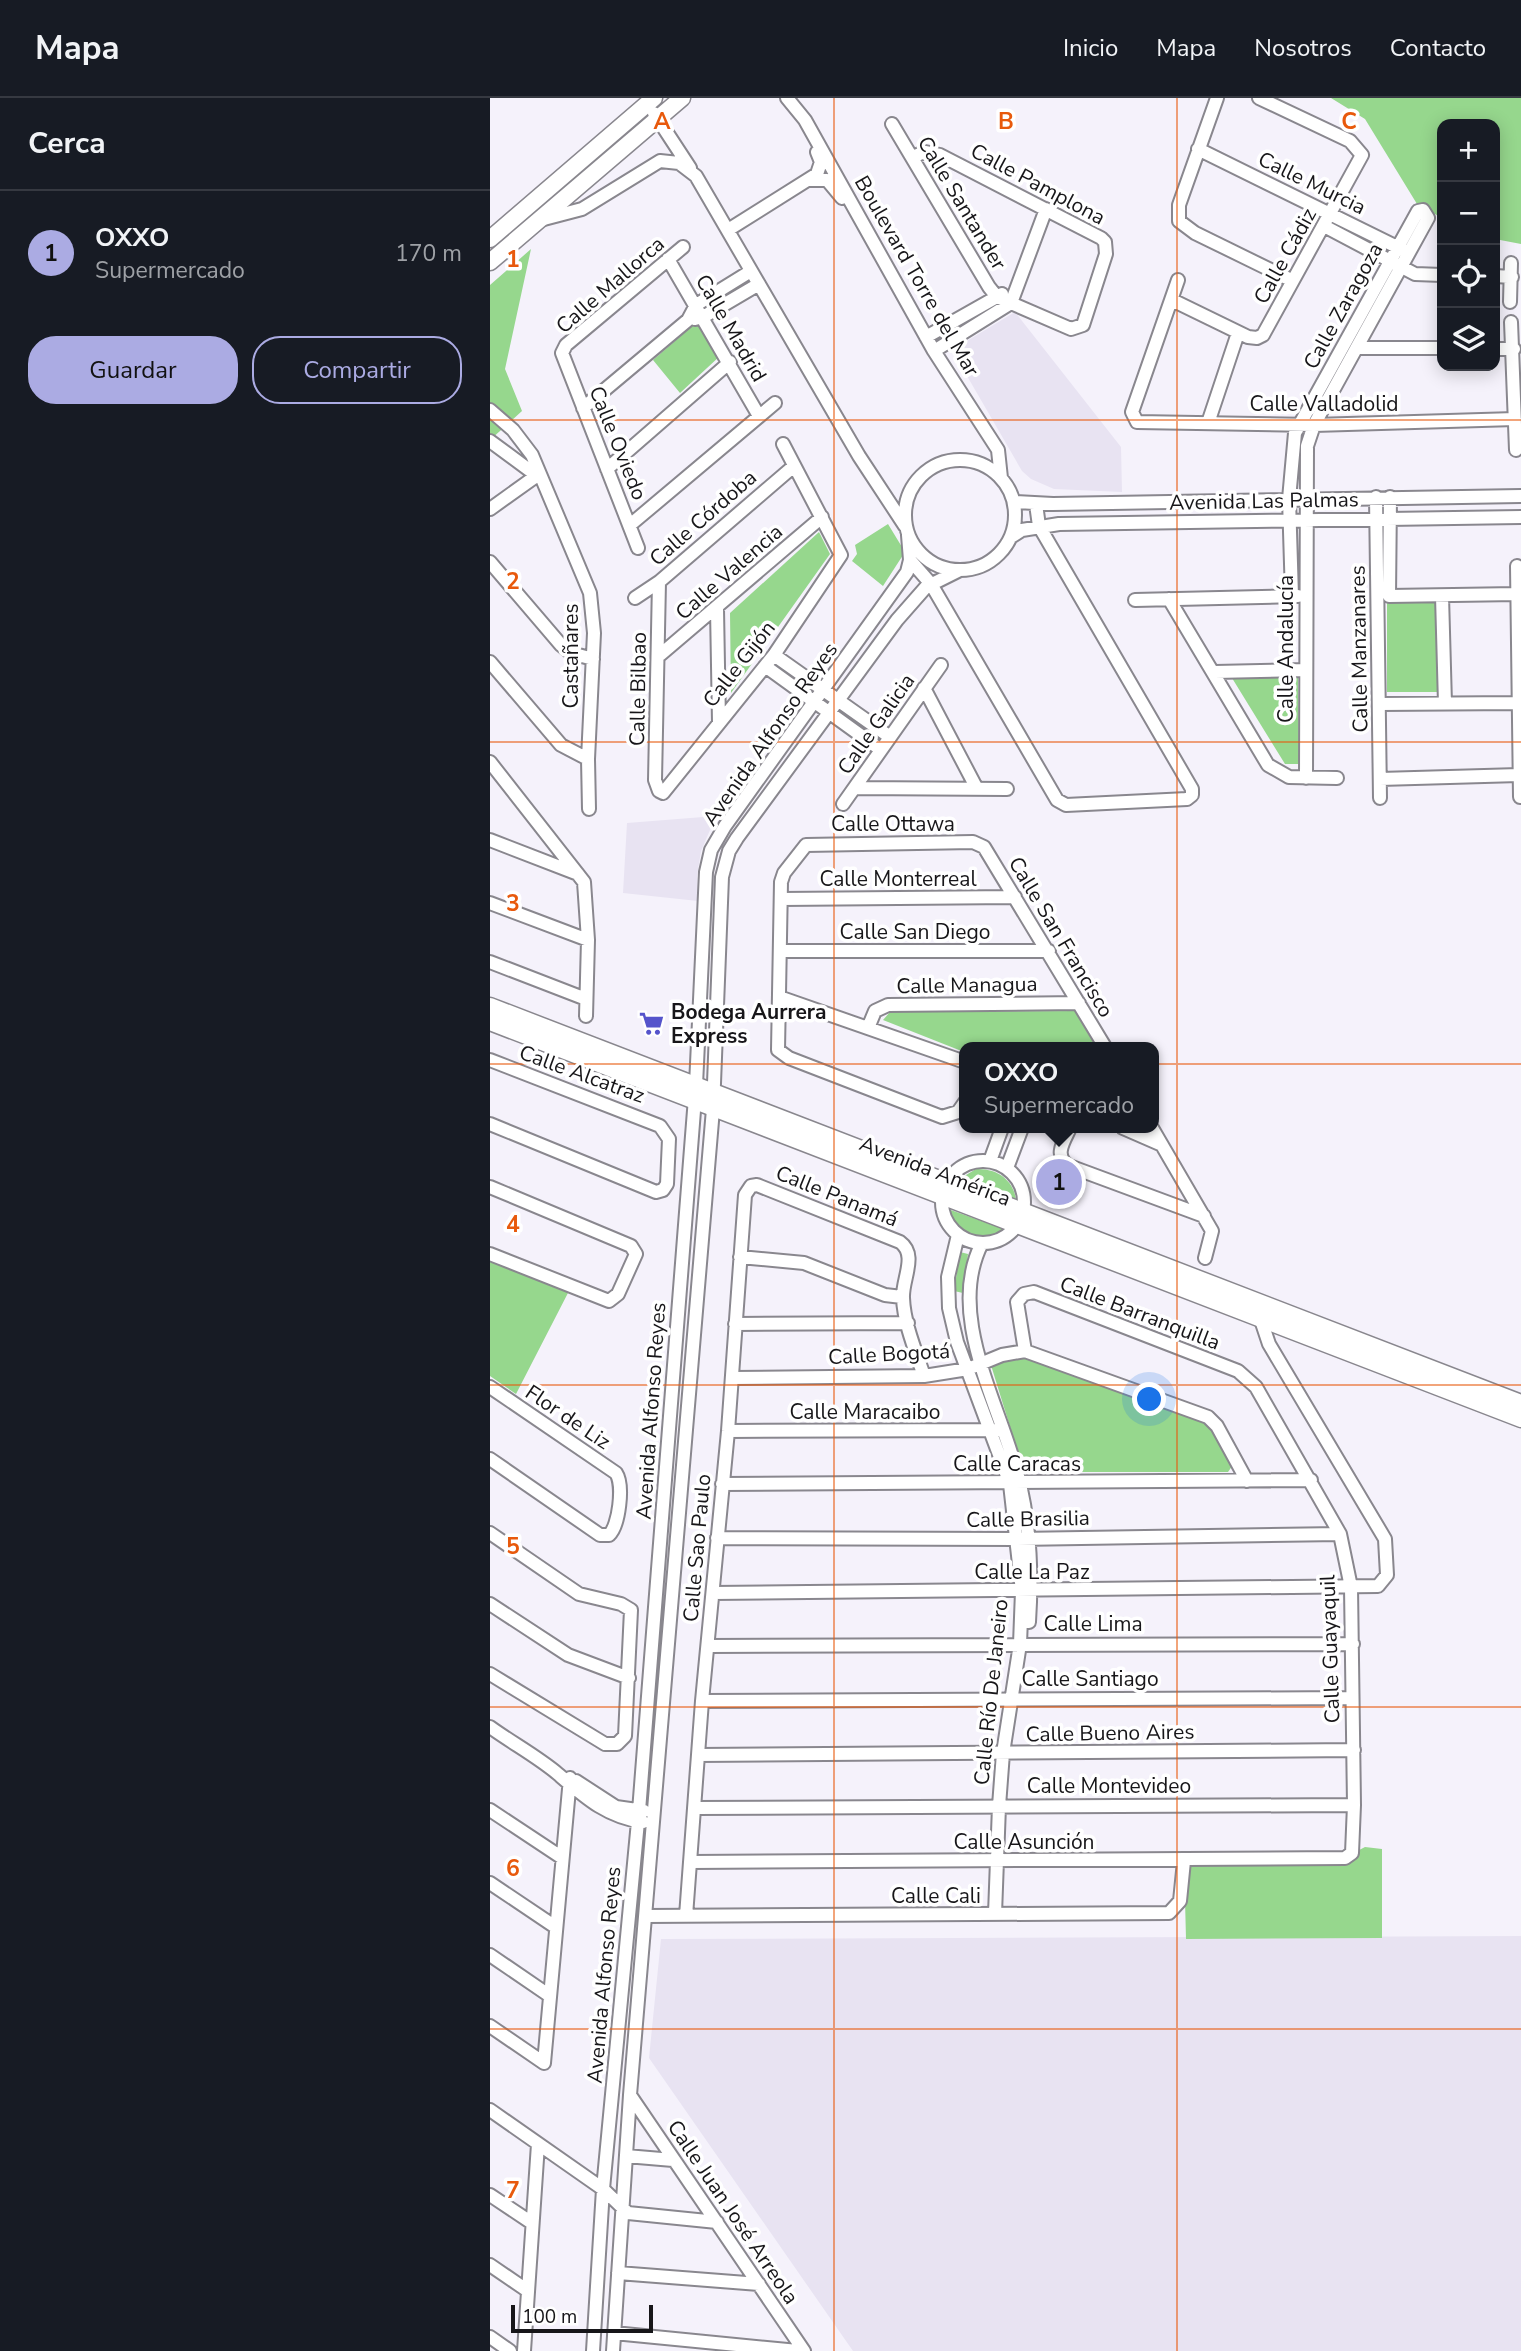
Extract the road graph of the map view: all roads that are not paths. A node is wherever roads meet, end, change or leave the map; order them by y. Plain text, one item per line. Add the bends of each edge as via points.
1 (682, 98) edge
2 (1217, 98) edge
3 (1259, 98) edge
4 (651, 101) edge
5 (791, 103) edge
6 (658, 118) junction
7 (892, 124) dead end
8 (1198, 149) junction
9 (912, 157) junction
10 (696, 176) junction
11 (809, 180) junction
12 (1046, 209) junction
13 (1422, 217) dead end
14 (540, 220) junction
15 (1327, 220) junction
16 (860, 221) junction
17 (728, 230) junction
18 (490, 240) edge
19 (683, 247) dead end
20 (1403, 250) junction
21 (668, 259) junction
22 (490, 262) edge
23 (1395, 263) junction
24 (1511, 263) dead end
25 (751, 271) junction
26 (1437, 275) edge
27 (1500, 276) edge
28 (1512, 276) junction
29 (1178, 280) dead end
30 (1291, 280) junction
31 (759, 284) junction
32 (1018, 286) junction
33 (998, 296) junction
34 (1172, 300) junction
35 (1510, 302) dead end
36 (1011, 303) junction
37 (696, 305) junction
38 (966, 314) junction
39 (703, 317) junction
40 (688, 320) junction
41 (1511, 322) dead end
42 (973, 327) junction
43 (1079, 328) joint
44 (1238, 333) junction
45 (926, 337) junction
46 (1358, 348) junction
47 (1437, 348) edge
48 (1500, 349) edge
49 (1514, 349) junction
50 (934, 351) junction
51 (562, 352) joint
52 (730, 362) junction
53 (775, 403) dead end
54 (583, 408) junction
55 (494, 414) edge
56 (759, 416) junction
57 (1514, 419) junction
58 (1208, 423) junction
59 (1298, 425) junction
60 (1314, 425) junction
61 (490, 440) edge
62 (783, 444) dead end
63 (1516, 450) dead end
64 (794, 466) junction
65 (607, 469) junction
66 (538, 476) junction
67 (1001, 478) junction
68 (1521, 496) edge
69 (1390, 497) junction
70 (1306, 498) junction
71 (1376, 498) junction
72 (1289, 499) junction
73 (1014, 502) junction
74 (1036, 504) junction
75 (490, 509) edge
76 (822, 517) junction
77 (1521, 517) edge
78 (1383, 518) junction
79 (1290, 520) junction
80 (1305, 520) junction
81 (629, 526) junction
82 (1039, 526) junction
83 (906, 530) junction
84 (1011, 537) junction
85 (638, 548) dead end
86 (910, 560) junction
87 (490, 562) edge
88 (1517, 566) dead end
89 (958, 571) junction
90 (659, 582) junction
91 (931, 583) junction
92 (1517, 594) junction
93 (1299, 596) junction
94 (1442, 596) junction
95 (635, 598) dead end
96 (1169, 599) junction
97 (1135, 600) dead end
98 (717, 609) junction
99 (660, 655) junction
100 (774, 655) junction
101 (593, 659) junction
102 (490, 662) edge
103 (941, 665) dead end
104 (765, 666) junction
105 (1305, 670) junction
106 (1215, 673) junction
107 (924, 688) junction
108 (824, 691) junction
109 (839, 701) junction
110 (816, 703) junction
111 (1380, 704) junction
112 (1445, 704) junction
113 (1518, 704) junction
114 (830, 713) junction
115 (719, 722) junction
116 (890, 737) junction
117 (881, 750) junction
118 (588, 759) junction
119 (490, 762) edge
120 (1519, 775) junction
121 (1306, 778) junction
122 (1337, 778) dead end
123 (1380, 779) junction
124 (855, 788) junction
125 (976, 788) junction
126 (1007, 789) dead end
127 (663, 793) joint
128 (1520, 797) edge
129 (1380, 798) dead end
130 (742, 803) junction
131 (843, 804) dead end
132 (589, 809) dead end
133 (755, 812) junction
134 (490, 840) edge
135 (984, 847) joint
136 (580, 875) junction
137 (1015, 897) junction
138 (781, 899) junction
139 (490, 903) edge
140 (588, 940) junction
141 (781, 951) junction
142 (1049, 951) junction
143 (490, 962) edge
144 (779, 997) junction
145 (586, 999) junction
146 (1079, 1003) junction
147 (490, 1006) edge
148 (586, 1016) dead end
149 (490, 1022) edge
150 (868, 1028) junction
151 (1102, 1042) edge
152 (490, 1060) edge
153 (959, 1060) edge
154 (696, 1085) junction
155 (715, 1091) junction
156 (695, 1102) junction
157 (713, 1109) junction
158 (959, 1110) edge
159 (490, 1124) edge
160 (1000, 1133) edge
161 (1020, 1133) edge
162 (1068, 1133) edge
163 (1134, 1133) edge
164 (1155, 1133) edge
165 (1015, 1145) junction
166 (1162, 1145) junction
167 (990, 1161) junction
168 (1007, 1168) junction
169 (751, 1186) joint
170 (490, 1187) edge
171 (945, 1189) junction
172 (1204, 1216) junction
173 (1020, 1217) junction
174 (958, 1234) junction
175 (982, 1243) junction
176 (490, 1254) edge
177 (740, 1257) junction
178 (1205, 1258) dead end
179 (902, 1297) junction
180 (1250, 1297) junction
181 (968, 1304) junction
182 (949, 1308) junction
183 (1244, 1313) junction
184 (1261, 1320) junction
185 (908, 1323) junction
186 (735, 1324) junction
187 (1025, 1351) junction
188 (982, 1361) junction
189 (968, 1369) junction
190 (924, 1377) junction
191 (732, 1378) junction
192 (490, 1387) edge
193 (1255, 1387) joint
194 (1521, 1403) edge
195 (1521, 1419) edge
196 (997, 1430) junction
197 (728, 1431) junction
198 (490, 1459) edge
199 (1311, 1480) junction
200 (1247, 1481) junction
201 (722, 1484) junction
202 (1015, 1484) junction
203 (490, 1533) edge
204 (1340, 1534) junction
205 (717, 1538) junction
206 (1022, 1539) junction
207 (1351, 1587) junction
208 (1026, 1592) junction
209 (713, 1593) junction
210 (490, 1604) edge
211 (1024, 1644) junction
212 (1353, 1644) junction
213 (708, 1646) junction
214 (490, 1674) edge
215 (629, 1678) junction
216 (1016, 1698) junction
217 (1352, 1698) junction
218 (702, 1701) junction
219 (490, 1727) edge
220 (1354, 1750) junction
221 (1007, 1754) junction
222 (698, 1755) junction
223 (566, 1779) junction
224 (1354, 1805) junction
225 (1002, 1806) junction
226 (695, 1808) junction
227 (490, 1810) edge
228 (638, 1816) junction
229 (655, 1817) junction
230 (1354, 1849) joint
231 (561, 1857) junction
232 (998, 1861) junction
233 (1184, 1861) junction
234 (691, 1862) junction
235 (490, 1882) edge
236 (999, 1914) junction
237 (646, 1916) junction
238 (686, 1916) junction
239 (554, 1926) junction
240 (490, 1955) edge
241 (550, 1996) junction
242 (490, 2026) edge
243 (631, 2095) junction
244 (490, 2110) edge
245 (538, 2144) junction
246 (626, 2156) junction
247 (673, 2160) junction
248 (603, 2189) junction
249 (490, 2195) edge
250 (623, 2209) junction
251 (717, 2222) junction
252 (532, 2223) junction
253 (490, 2265) edge
254 (618, 2273) junction
255 (760, 2284) junction
256 (528, 2291) junction
257 (614, 2333) junction
258 (490, 2337) edge
259 (510, 2351) edge
260 (524, 2351) edge
261 (593, 2351) edge
262 (613, 2351) edge
263 (801, 2351) edge

1 - 6 main road
2 - 8 street
3 - 15 street, Calle Cádiz via 1350,141 1362,155
4 - 6 street
4 - 18 main road
5 - 11 street via 821,162 820,171
5 - 16 street, Boulevard Torre del Mar via 855,205
6 - 10 street
6 - 14 main road
7 - 9 street, Calle Santander
8 - 15 street, Calle Murcia
8 - 30 street via 1179,221
9 - 12 street, Calle Pamplona via 925,152 940,155
9 - 33 street, Calle Santander
10 - 14 street via 679,163 660,162 582,208
10 - 17 street
11 - 16 street via 831,183
11 - 17 street
12 - 32 street
12 - 43 street, Calle Pamplona via 1105,242 1106,254
13 - 20 street, Calle Zaragoza
14 - 22 main road
15 - 20 street, Calle Murcia
15 - 23 street, Calle Murcia
15 - 30 street, Calle Cádiz
16 - 45 street, Boulevard Torre del Mar
17 - 25 street
19 - 21 street, Calle Mallorca
20 - 23 street, Calle Zaragoza
21 - 37 street, Calle Madrid
21 - 51 street, Calle Mallorca
23 - 26 street, Calle Murcia via 1415,274
23 - 46 street, Calle Zaragoza
23 - 59 street, Calle Zaragoza
24 - 28 street
25 - 31 street
25 - 37 street
27 - 28 street
28 - 35 street
29 - 34 street
30 - 44 street, Calle Cádiz via 1266,331 1259,337
31 - 39 street
31 - 83 street
32 - 33 street
32 - 36 street
33 - 36 street, Calle Santander
33 - 38 street
34 - 44 street
34 - 58 street, Calle Valladolid via 1132,412 1141,423
36 - 42 street
36 - 43 street, Calle Santander via 1071,330
37 - 39 street, Calle Madrid
37 - 40 street
38 - 42 street
38 - 45 street
39 - 40 street
39 - 52 street, Calle Madrid
40 - 54 street
41 - 49 street
42 - 50 street
44 - 58 street
45 - 50 street, Boulevard Torre del Mar
46 - 47 street
46 - 60 street, Calle Zaragoza
48 - 49 street
49 - 57 street
50 - 67 street, Boulevard Torre del Mar via 998,450
51 - 54 street, Calle Oviedo
52 - 56 street, Calle Madrid
52 - 65 street
53 - 56 street
54 - 65 street, Calle Oviedo
55 - 61 street via 500,430
55 - 66 street, Castañares via 526,446
56 - 81 street
57 - 60 street, Calle Valladolid
57 - 63 street
58 - 59 street, Calle Valladolid
59 - 60 street, Calle Valladolid
59 - 72 street, Calle Zaragoza
60 - 70 street, Calle Zaragoza via 1307,446
61 - 66 street
62 - 64 street
64 - 76 street
64 - 90 street, Calle Córdoba
65 - 81 street, Calle Oviedo
66 - 75 street
66 - 101 street, Castañares via 590,593
67 - 73 street
67 - 83 street via 974,461 949,461 927,469 908,494
68 - 69 street, Avenida Las Palmas
69 - 71 street, Avenida Las Palmas
69 - 78 street
70 - 71 street, Avenida Las Palmas
70 - 72 street, Avenida Las Palmas
70 - 80 street, Calle Andalucía
71 - 78 street
72 - 74 street, Avenida Las Palmas
72 - 79 street, Calle Andalucía
73 - 74 street, Avenida Las Palmas
73 - 84 street
74 - 82 street
76 - 98 street, Calle Valencia
76 - 100 street, Calle Gijón via 841,555
77 - 78 street, Avenida Las Palmas
78 - 80 street, Avenida Las Palmas
78 - 94 street, Calle Manzanares via 1389,596
78 - 111 street, Calle Manzanares
79 - 80 street, Avenida Las Palmas
79 - 82 street, Avenida Las Palmas
79 - 93 street, Calle Andalucía
80 - 93 street, Calle Andalucía
81 - 85 street, Calle Oviedo
82 - 84 street, Avenida Las Palmas
82 - 91 street via 1192,789 1187,799 1066,805 1054,797
83 - 86 street
83 - 89 street via 927,560
84 - 89 street via 989,562
86 - 91 street
86 - 108 street, Avenida Alfonso Reyes via 907,572
87 - 101 street via 561,645
88 - 92 street
89 - 91 street, Avenida Alfonso Reyes
90 - 95 street, Calle Córdoba
90 - 99 street, Calle Bilbao
91 - 109 street, Avenida Alfonso Reyes via 897,620
92 - 94 street
92 - 113 street
93 - 96 street
93 - 105 street, Calle Andalucía
94 - 112 street
96 - 97 street
96 - 106 street
98 - 99 street, Calle Valencia
98 - 115 street
99 - 127 street, Calle Bilbao via 655,780
100 - 104 street, Calle Gijón
100 - 108 street
101 - 118 street, Castañares
102 - 118 street via 561,745
103 - 107 street, Calle Galicia
104 - 110 street
104 - 115 street, Calle Gijón
105 - 106 street
105 - 121 street, Calle Andalucía
106 - 121 street via 1268,765 1282,776
107 - 116 street, Calle Galicia
107 - 125 street
108 - 109 street
108 - 110 street, Avenida Alfonso Reyes
109 - 114 street, Avenida Alfonso Reyes
109 - 116 street
110 - 114 street
110 - 130 street, Avenida Alfonso Reyes
111 - 112 street
111 - 123 street, Calle Manzanares
112 - 113 street
113 - 120 street
114 - 117 street
114 - 133 street, Avenida Alfonso Reyes
115 - 127 street, Calle Gijón
116 - 117 street, Calle Galicia
117 - 124 street, Calle Galicia
118 - 132 street, Castañares
119 - 136 street
120 - 123 street
120 - 128 street
121 - 122 street
123 - 129 street, Calle Manzanares
124 - 125 street
124 - 131 street, Calle Galicia
125 - 126 street
130 - 133 street
130 - 154 street, Avenida Alfonso Reyes via 711,850 706,866
133 - 155 street, Avenida Alfonso Reyes via 729,851 722,877
134 - 136 street
135 - 137 street, Calle San Francisco
135 - 138 street, Calle Ottawa via 972,842 811,843 802,847 782,877
136 - 140 street via 586,889
137 - 138 street, Calle Monterreal
137 - 142 street, Calle San Francisco
138 - 141 street
139 - 140 street
140 - 145 street
141 - 142 street, Calle San Diego
141 - 144 street
142 - 146 street, Calle San Francisco
143 - 145 street
144 - 150 street
144 - 158 street via 776,1044 789,1058 942,1117
145 - 148 street
146 - 150 street, Calle Managua via 888,1005 875,1010
146 - 151 street, Calle San Francisco
147 - 154 main road, Avenida América
149 - 156 main road, Avenida América
150 - 153 street
152 - 159 street, Calle Alcatraz via 660,1126 669,1139 667,1184 656,1192
154 - 155 main road, Avenida América
154 - 156 street, Avenida Alfonso Reyes
155 - 157 street, Avenida Alfonso Reyes
155 - 171 main road, Avenida América
156 - 157 main road, Avenida América
156 - 228 street, Avenida Alfonso Reyes
157 - 171 main road, Avenida América
157 - 229 street, Avenida Alfonso Reyes
160 - 165 street
160 - 167 street
161 - 165 street
162 - 172 street via 1060,1151 1069,1167
163 - 166 street
164 - 166 street
165 - 168 street
166 - 172 street
167 - 168 street
167 - 171 street via 966,1164
168 - 173 street via 1023,1195
169 - 177 street, Calle Sao Paulo via 745,1195
169 - 179 street, Calle Panamá via 907,1247
170 - 176 street via 631,1246 636,1259 618,1294 609,1301
171 - 173 main road, Avenida América
171 - 174 street via 945,1217
172 - 178 street via 1212,1231
173 - 175 street via 1002,1238
173 - 180 main road, Avenida América
173 - 183 main road, Avenida América
174 - 175 street
174 - 182 street, Calle Río De Janeiro via 948,1277
175 - 181 street, Calle Río De Janeiro via 971,1268
177 - 179 street via 804,1263
177 - 186 street, Calle Sao Paulo
179 - 185 street
180 - 183 main road
180 - 194 main road, Avenida América
181 - 182 street
181 - 188 street, Calle Río De Janeiro
182 - 189 street, Calle Río De Janeiro
183 - 184 main road, Avenida América
184 - 195 main road, Avenida América
184 - 207 street, Calle La Paz via 1269,1345 1385,1539 1386,1579 1372,1588
185 - 186 street
185 - 190 street
186 - 191 street, Calle Sao Paulo
187 - 188 street, Calle Bogotá
187 - 193 street, Calle Barranquilla via 1016,1308 1021,1297 1034,1292 1238,1371
187 - 200 street via 1209,1417
188 - 189 street, Calle Bogotá
188 - 196 street, Calle Río De Janeiro
189 - 190 street, Calle Bogotá
189 - 196 street, Calle Río De Janeiro
190 - 191 street, Calle Bogotá
191 - 197 street, Calle Sao Paulo
192 - 198 street, Flor de Liz via 613,1470 620,1482 612,1532 600,1535
193 - 199 street, Calle Guayaquil
196 - 197 street, Calle Maracaibo
196 - 202 street, Calle Río De Janeiro
197 - 201 street, Calle Sao Paulo
199 - 200 street, Calle Caracas
199 - 204 street, Calle Guayaquil
200 - 202 street, Calle Caracas
201 - 202 street, Calle Caracas
201 - 205 street, Calle Sao Paulo
202 - 206 street, Calle Río De Janeiro
203 - 215 street via 579,1594 631,1610
204 - 206 street, Calle Brasilia
204 - 207 street, Calle Guayaquil
205 - 206 street, Calle Brasilia
205 - 209 street, Calle Sao Paulo
206 - 208 street, Calle Río De Janeiro
207 - 208 street, Calle La Paz
207 - 212 street, Calle Guayaquil
208 - 209 street, Calle La Paz
208 - 211 street, Calle Río De Janeiro
209 - 213 street, Calle Sao Paulo
210 - 215 street via 568,1656
211 - 212 street, Calle Lima
211 - 213 street, Calle Lima
211 - 216 street, Calle Río De Janeiro
212 - 217 street, Calle Guayaquil
213 - 218 street, Calle Sao Paulo
214 - 215 street via 604,1744 622,1742 627,1730
216 - 217 street, Calle Santiago
216 - 218 street, Calle Santiago
216 - 221 street, Calle Río De Janeiro
217 - 220 street, Calle Guayaquil
218 - 222 street, Calle Sao Paulo
219 - 223 street
220 - 221 street, Calle Bueno Aires
220 - 224 street, Calle Guayaquil
221 - 222 street, Calle Bueno Aires
221 - 225 street, Calle Río De Janeiro
222 - 226 street, Calle Sao Paulo
223 - 228 street via 608,1813
223 - 231 street
224 - 225 street, Calle Montevideo
224 - 230 street, Calle Guayaquil
225 - 226 street, Calle Montevideo
225 - 232 street, Calle Río De Janeiro
226 - 234 street, Calle Sao Paulo
227 - 231 street
228 - 229 street
228 - 248 street, Avenida Alfonso Reyes
229 - 237 street, Avenida Alfonso Reyes
230 - 233 street, Calle Asunción via 1345,1858
231 - 239 street
232 - 233 street, Calle Asunción
232 - 234 street, Calle Asunción
232 - 236 street, Calle Río De Janeiro
233 - 236 street, Calle Cali via 1180,1901 1169,1913
234 - 238 street, Calle Sao Paulo
235 - 239 street
236 - 238 street, Calle Cali
237 - 238 street, Calle Cali
237 - 243 street, Avenida Alfonso Reyes
239 - 241 street
240 - 241 street
241 - 242 street via 544,2063
243 - 246 street, Avenida Alfonso Reyes
243 - 247 street, Calle Juan José Arreola
244 - 245 street
245 - 248 street
245 - 252 street
246 - 247 street
246 - 250 street, Avenida Alfonso Reyes
247 - 251 street, Calle Juan José Arreola
248 - 250 street
248 - 261 street, Avenida Alfonso Reyes
249 - 252 street
250 - 251 street via 634,2215
250 - 254 street, Avenida Alfonso Reyes
251 - 255 street, Calle Juan José Arreola
252 - 256 street
253 - 256 street
254 - 255 street
254 - 257 street, Avenida Alfonso Reyes
255 - 263 street, Calle Juan José Arreola
256 - 260 street
257 - 262 street, Avenida Alfonso Reyes
257 - 263 street
258 - 259 street

